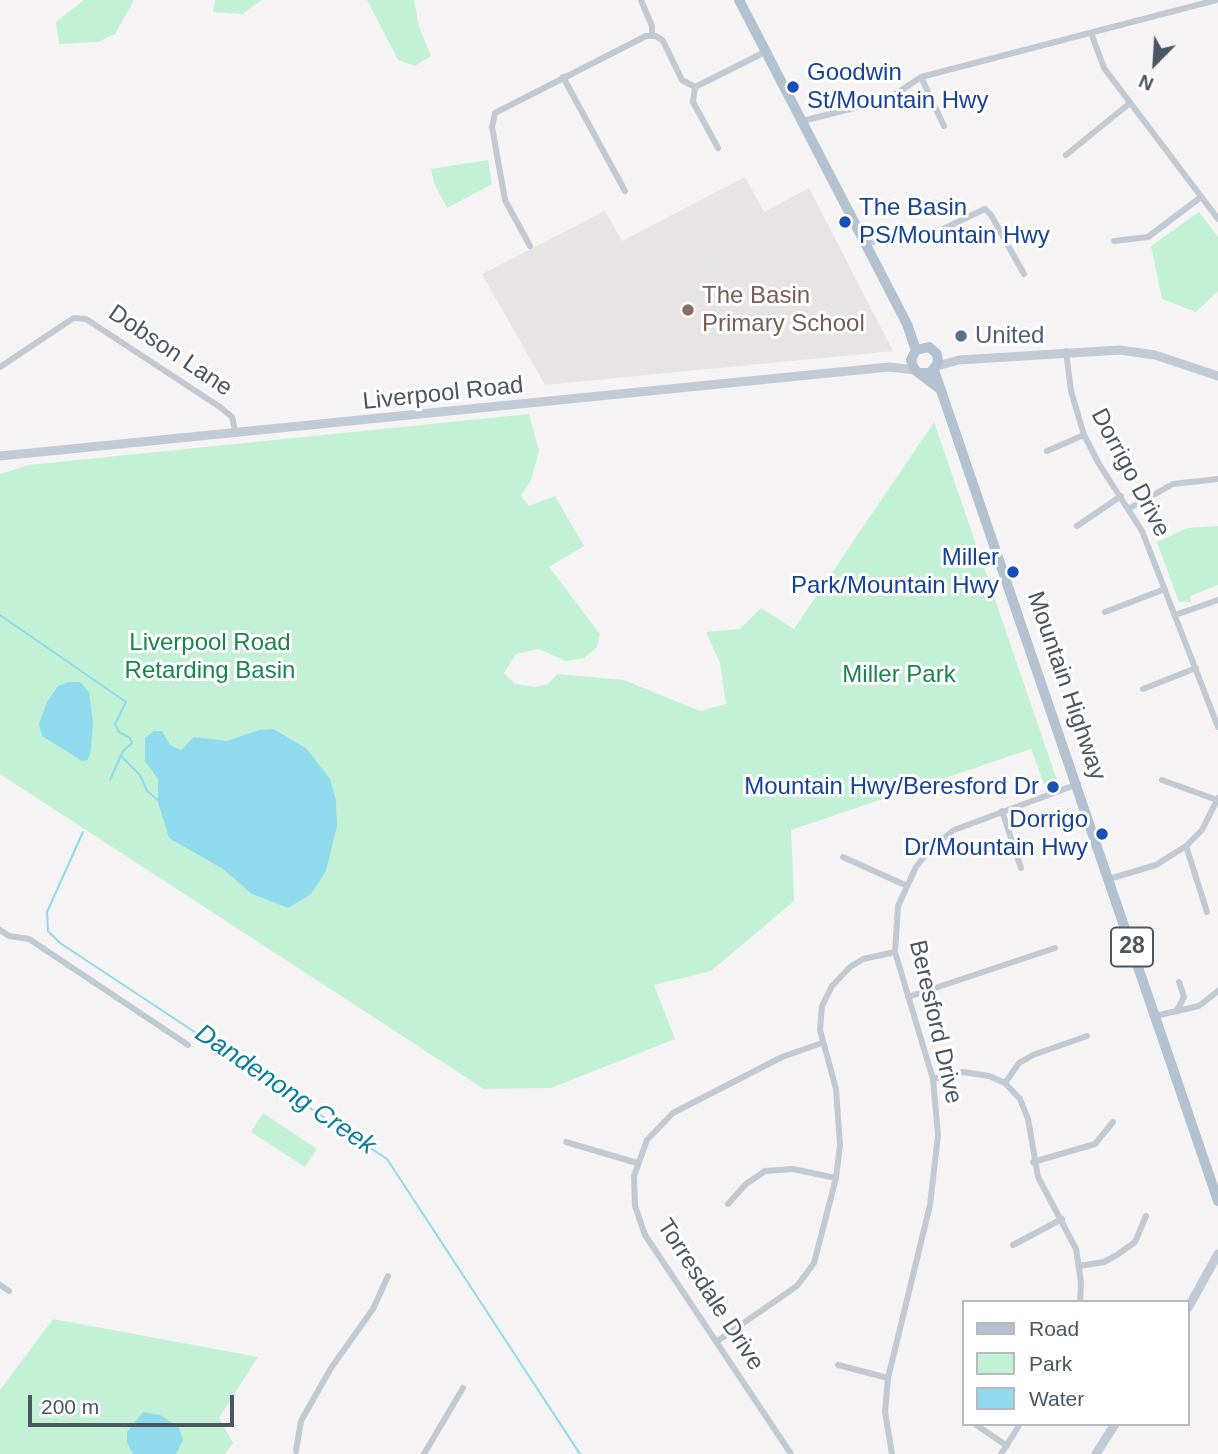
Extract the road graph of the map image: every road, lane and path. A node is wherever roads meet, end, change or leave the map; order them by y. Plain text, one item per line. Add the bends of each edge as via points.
1 (641, 0) edge
2 (739, 0) edge
3 (1216, 0) edge
4 (1091, 33) junction
5 (652, 36) junction
6 (765, 52) junction
7 (563, 77) junction
8 (921, 77) junction
9 (695, 87) junction
10 (1130, 103) junction
11 (802, 121) junction
12 (944, 126) dead end
13 (718, 148) dead end
14 (1066, 155) dead end
15 (625, 191) dead end
16 (1201, 197) junction
17 (1218, 219) edge
18 (1114, 241) dead end
19 (866, 245) junction
20 (530, 246) dead end
21 (1024, 274) dead end
22 (917, 350) junction
23 (1066, 351) junction
24 (937, 354) junction
25 (955, 360) junction
26 (0, 367) edge
27 (890, 367) junction
28 (936, 368) junction
29 (918, 371) junction
30 (1218, 376) edge
31 (941, 389) junction
32 (236, 434) junction
33 (1084, 435) junction
34 (1047, 451) dead end
35 (0, 456) edge
36 (1218, 479) edge
37 (1121, 496) junction
38 (1130, 508) junction
39 (1077, 526) dead end
40 (1165, 589) junction
41 (1218, 600) edge
42 (1105, 612) dead end
43 (1175, 615) junction
44 (1196, 668) junction
45 (1143, 689) dead end
46 (1213, 701) edge
47 (1218, 727) edge
48 (1162, 779) dead end
49 (1078, 784) junction
50 (1218, 799) edge
51 (1002, 811) junction
52 (1216, 812) edge
53 (1186, 846) junction
54 (843, 857) dead end
55 (1021, 868) dead end
56 (1109, 879) junction
57 (905, 885) junction
58 (1207, 912) dead end
59 (0, 930) edge
60 (1055, 948) dead end
61 (895, 951) junction
62 (1179, 982) dead end
63 (1218, 991) edge
64 (908, 997) junction
65 (1177, 1010) junction
66 (1155, 1016) junction
67 (1087, 1036) dead end
68 (822, 1043) junction
69 (187, 1045) dead end
70 (933, 1079) junction
71 (1005, 1083) junction
72 (1113, 1122) dead end
73 (566, 1142) dead end
74 (1033, 1162) junction
75 (637, 1163) junction
76 (836, 1178) junction
77 (1217, 1198) edge
78 (729, 1204) dead end
79 (1218, 1211) edge
80 (1146, 1216) dead end
81 (1062, 1219) junction
82 (1013, 1245) dead end
83 (1218, 1254) edge
84 (1218, 1265) edge
85 (1079, 1266) junction
86 (388, 1276) dead end
87 (1208, 1277) junction
88 (0, 1285) edge
89 (9, 1291) dead end
90 (1080, 1300) edge
91 (1190, 1305) edge
92 (716, 1342) junction
93 (838, 1365) dead end
94 (888, 1378) junction
95 (463, 1388) dead end
96 (978, 1426) edge
97 (1019, 1426) edge
98 (1114, 1426) edge
99 (1007, 1446) junction
100 (296, 1453) edge
101 (424, 1454) edge
102 (790, 1454) edge
103 (892, 1454) edge
104 (1002, 1454) edge
105 (1096, 1454) edge

1 - 5 street
2 - 6 main road
3 - 4 street
4 - 8 street
4 - 10 street via 1098,60
5 - 7 street via 624,45
5 - 9 street via 663,41 682,80
6 - 9 street
6 - 11 main road
7 - 15 street
7 - 20 street via 495,113 492,119 505,200
8 - 11 street via 887,100
8 - 12 street
9 - 13 street via 693,102
10 - 14 street
10 - 16 street
11 - 19 main road
16 - 17 street
16 - 18 street via 1149,237
19 - 21 street via 881,238 941,230 985,209
19 - 22 main road
22 - 24 main road
22 - 27 main road, Liverpool Road
22 - 29 main road via 911,359
23 - 25 main road
23 - 30 main road via 1137,352
23 - 33 street, Dorrigo Drive
24 - 25 main road
24 - 28 main road, 28
25 - 28 main road
26 - 32 street, Dobson Lane via 74,318 86,319 220,407 232,417
27 - 29 main road, Liverpool Road
27 - 32 main road, Liverpool Road
28 - 29 main road
28 - 31 main road, Mountain Highway / 28
29 - 31 main road
31 - 49 main road, Mountain Highway / 28
32 - 35 main road, Liverpool Road
33 - 34 street
33 - 37 street, Dorrigo Drive
36 - 38 street via 1173,484
37 - 38 street, Dorrigo Drive
37 - 39 street
38 - 40 street, Dorrigo Drive
40 - 42 street
40 - 43 street, Dorrigo Drive
41 - 43 street
43 - 44 street, Dorrigo Drive
44 - 45 street
44 - 46 street, Dorrigo Drive
46 - 47 street, Dorrigo Drive
48 - 50 street
49 - 51 street, Beresford Drive
49 - 56 main road, Mountain Highway / 28
50 - 52 street
51 - 55 street
51 - 57 street, Beresford Drive via 954,830 931,848
52 - 53 street
53 - 56 street via 1156,865
53 - 58 street
54 - 57 street
56 - 66 main road, Mountain Highway / 28
57 - 61 street, Beresford Drive
59 - 69 street via 29,939
60 - 64 street
61 - 64 street, Beresford Drive
61 - 68 street via 863,959 839,977 822,1006
62 - 65 street via 1184,997
63 - 65 street via 1199,1006
64 - 70 street, Beresford Drive
65 - 66 street
66 - 77 main road, Mountain Highway / 28
67 - 71 street via 1019,1063
68 - 75 street, Torresdale Drive via 782,1057 673,1113 647,1140
68 - 76 street via 840,1118
70 - 71 street via 963,1072
70 - 94 street, Beresford Drive via 938,1135 933,1185
71 - 74 street via 1025,1109
72 - 74 street via 1095,1144
73 - 75 street
74 - 81 street
75 - 92 street, Torresdale Drive via 634,1199 641,1226
76 - 78 street via 793,1169 765,1171
76 - 92 street via 820,1249 809,1272 797,1286
77 - 79 main road, Mountain Highway / 28
80 - 85 street via 1135,1242 1104,1262
81 - 82 street
81 - 85 street
83 - 87 main road
84 - 87 main road
85 - 90 street
86 - 100 street via 373,1309 300,1421
87 - 91 main road
88 - 89 street
92 - 102 street, Torresdale Drive
93 - 94 street
94 - 103 street, Beresford Drive via 885,1412
95 - 101 street
96 - 99 street
97 - 99 street
98 - 105 main road
99 - 104 street

